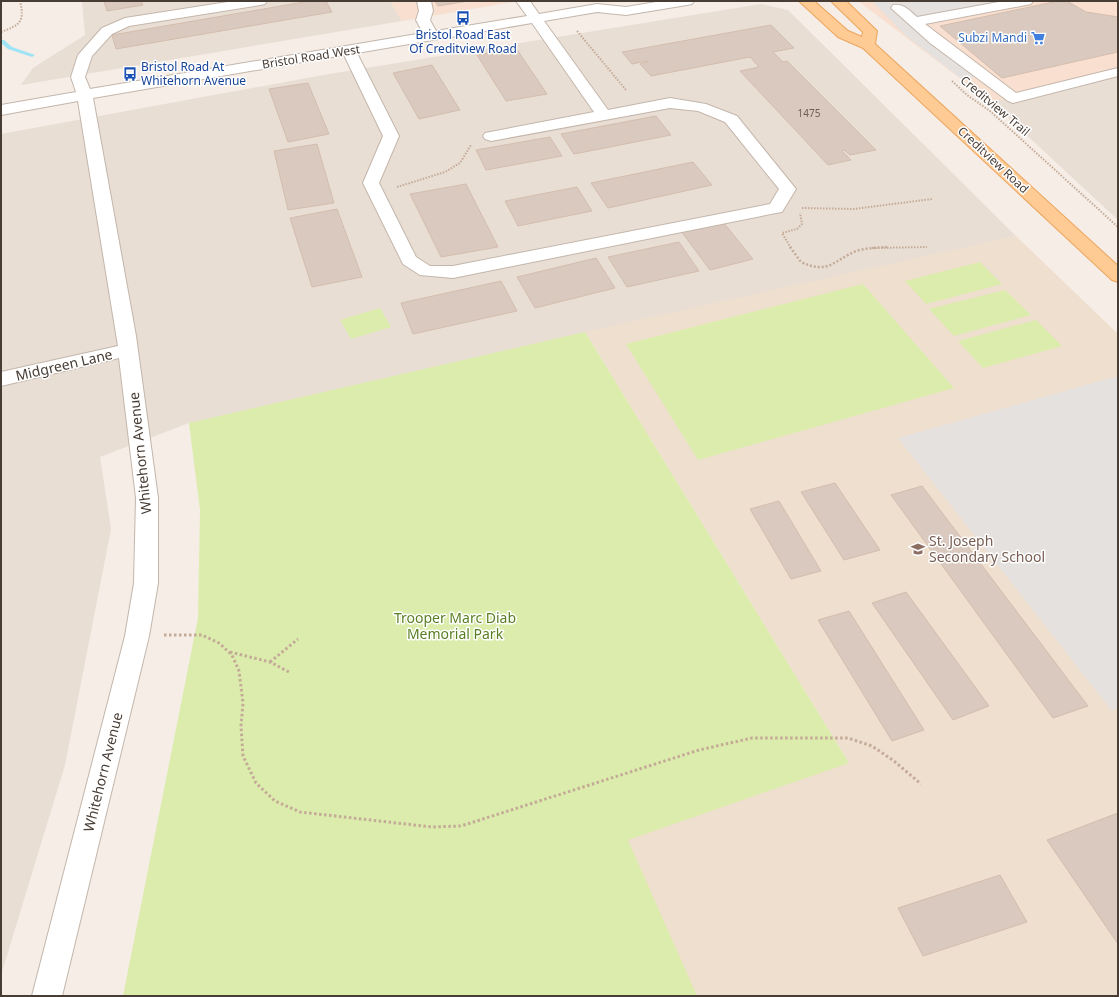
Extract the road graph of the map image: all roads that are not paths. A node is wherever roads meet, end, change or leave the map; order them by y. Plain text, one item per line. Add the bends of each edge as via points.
1 (260, 1) edge
2 (424, 1) edge
3 (524, 1) edge
4 (610, 1) edge
5 (687, 1) edge
6 (806, 1) edge
7 (838, 1) edge
8 (1026, 1) edge
9 (173, 7) edge
10 (597, 8) junction
11 (898, 8) dead end
12 (535, 19) junction
13 (915, 22) junction
14 (431, 36) junction
15 (868, 45) junction
16 (349, 51) junction
17 (1118, 72) edge
18 (85, 95) junction
19 (1, 110) edge
20 (603, 114) junction
21 (491, 136) road end
22 (1118, 276) edge
23 (127, 350) junction
24 (1, 379) edge
25 (47, 996) edge

1 - 9 street, Whitehorn Avenue
2 - 14 street via 426,11 423,20
3 - 12 street
4 - 10 street, Bristol Road West
5 - 10 street, Bristol Road West via 626,11
6 - 15 main road, Creditview Road via 843,34
7 - 15 main road via 870,30
8 - 13 street
9 - 18 street, Whitehorn Avenue via 125,22 107,31 85,55 78,77
10 - 12 street, Bristol Road West
11 - 13 street
12 - 14 street, Bristol Road West
12 - 20 street
13 - 17 street via 1013,98
14 - 16 street, Bristol Road West
15 - 22 main road, Creditview Road
16 - 18 street, Bristol Road West
16 - 20 street via 391,136 371,183 409,260 426,271 453,272 776,208 788,189 731,119 701,108 670,103
18 - 19 street, Bristol Road West
18 - 23 street, Whitehorn Avenue
20 - 21 street
23 - 24 street, Midgreen Lane
23 - 25 street, Whitehorn Avenue via 147,498 146,583 137,636

